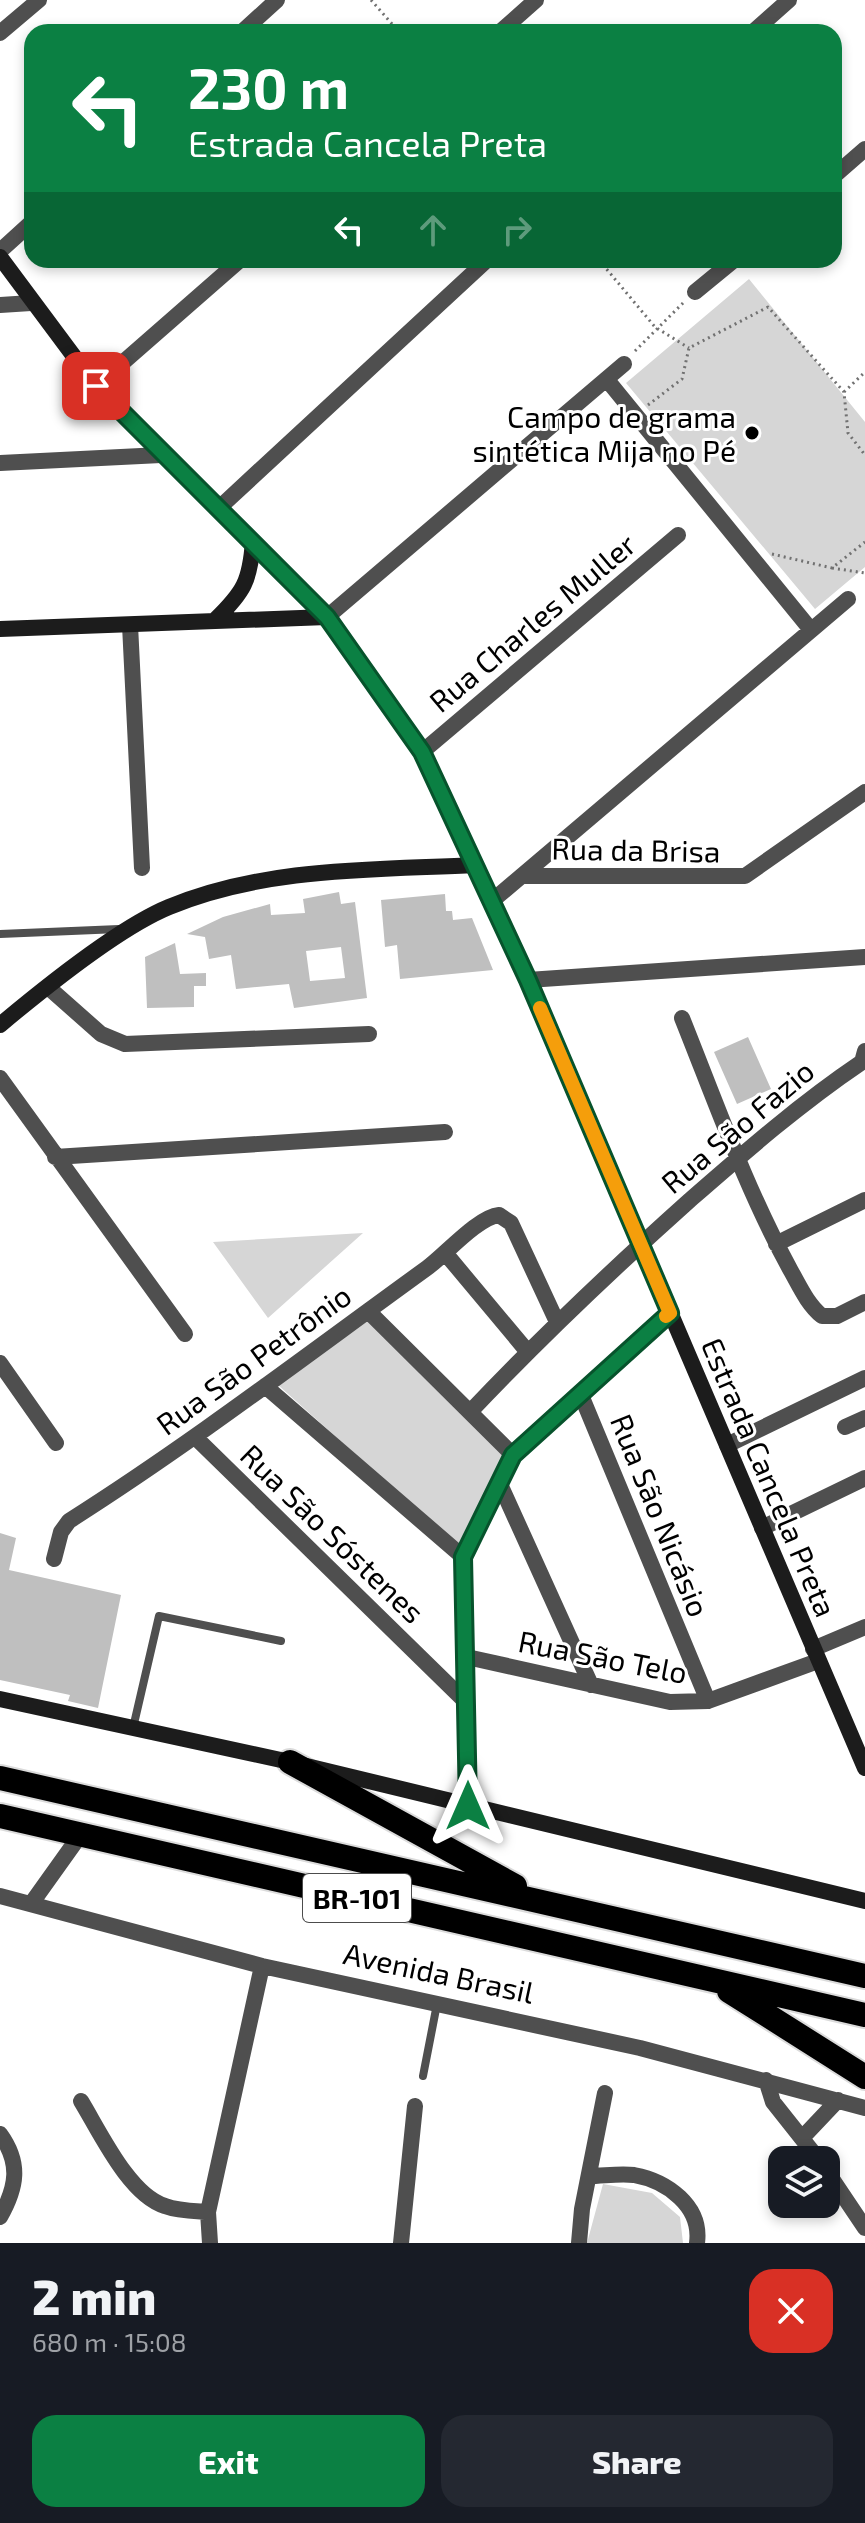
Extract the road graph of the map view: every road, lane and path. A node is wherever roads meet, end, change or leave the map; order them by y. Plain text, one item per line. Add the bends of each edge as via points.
1 (39, 0) edge
2 (277, 0) edge
3 (371, 0) edge
4 (536, 0) edge
5 (789, 0) edge
6 (251, 24) edge
7 (392, 24) edge
8 (509, 24) edge
9 (762, 24) edge
10 (0, 33) edge
11 (865, 149) edge
12 (842, 169) edge
13 (24, 230) edge
14 (0, 254) edge
15 (231, 268) edge
16 (478, 268) edge
17 (606, 268) edge
18 (724, 268) edge
19 (695, 292) joint
20 (31, 303) junction
21 (0, 305) edge
22 (655, 327) junction
23 (689, 348) junction
24 (624, 364) joint
25 (865, 372) edge
26 (608, 381) junction
27 (96, 386) junction
28 (844, 392) junction
29 (640, 411) dead end
30 (161, 455) junction
31 (865, 455) edge
32 (0, 463) edge
33 (219, 508) junction
34 (678, 535) dead end
35 (253, 541) junction
36 (865, 542) edge
37 (770, 554) dead end
38 (832, 568) junction
39 (865, 573) edge
40 (848, 599) dead end
41 (327, 617) junction
42 (215, 620) junction
43 (130, 625) junction
44 (0, 629) edge
45 (811, 630) junction
46 (422, 752) junction
47 (865, 792) edge
48 (475, 865) junction
49 (142, 868) dead end
50 (522, 876) junction
51 (492, 901) junction
52 (128, 929) junction
53 (0, 934) edge
54 (865, 957) edge
55 (528, 980) junction
56 (49, 988) junction
57 (682, 1018) dead end
58 (0, 1025) edge
59 (369, 1034) dead end
60 (864, 1058) edge
61 (0, 1078) edge
62 (445, 1132) dead end
63 (55, 1157) junction
64 (738, 1159) junction
65 (865, 1200) edge
66 (641, 1244) junction
67 (776, 1244) junction
68 (446, 1254) junction
69 (865, 1302) edge
70 (368, 1311) junction
71 (670, 1313) junction
72 (557, 1322) junction
73 (185, 1334) dead end
74 (527, 1351) junction
75 (0, 1363) edge
76 (865, 1378) edge
77 (265, 1386) junction
78 (581, 1395) junction
79 (470, 1412) junction
80 (865, 1418) edge
81 (845, 1427) dead end
82 (195, 1437) junction
83 (56, 1443) dead end
84 (727, 1445) junction
85 (513, 1455) junction
86 (865, 1478) edge
87 (499, 1482) junction
88 (762, 1528) junction
89 (463, 1557) junction
90 (54, 1559) dead end
91 (865, 1627) edge
92 (281, 1641) dead end
93 (816, 1655) junction
94 (467, 1657) junction
95 (591, 1685) junction
96 (0, 1699) edge
97 (708, 1701) junction
98 (467, 1703) junction
99 (133, 1728) junction
100 (290, 1762) junction
101 (865, 1768) edge
102 (0, 1778) edge
103 (468, 1806) junction
104 (0, 1816) edge
105 (81, 1834) junction
106 (0, 1896) edge
107 (542, 1900) junction
108 (865, 1901) edge
109 (31, 1904) junction
110 (262, 1966) junction
111 (865, 1976) edge
112 (713, 1982) junction
113 (437, 2004) junction
114 (865, 2015) edge
115 (423, 2076) dead end
116 (865, 2077) edge
117 (766, 2080) junction
118 (605, 2093) dead end
119 (838, 2100) junction
120 (81, 2101) dead end
121 (415, 2106) dead end
122 (865, 2108) edge
123 (0, 2134) edge
124 (803, 2137) junction
125 (809, 2146) edge
126 (589, 2176) junction
127 (840, 2191) edge
128 (208, 2212) junction
129 (0, 2217) edge
130 (865, 2228) edge
131 (210, 2243) edge
132 (401, 2243) edge
133 (579, 2243) edge
134 (697, 2243) edge

1 - 10 street
2 - 6 street
3 - 7 path
4 - 8 street
5 - 9 street
11 - 12 street
13 - 14 street
14 - 20 street, Estrada Cancela Preta
15 - 27 street
16 - 33 street
17 - 22 path
18 - 19 street
19 - 22 path
20 - 21 street
20 - 27 street, Estrada Cancela Preta
22 - 23 path
22 - 24 path
23 - 28 path via 768,307
23 - 29 path via 682,379
24 - 26 street
25 - 28 path
26 - 41 street
26 - 45 street
27 - 30 street, Estrada Cancela Preta
28 - 31 path via 848,433
30 - 32 street
30 - 33 street, Estrada Cancela Preta
33 - 35 street, Estrada Cancela Preta
34 - 46 street, Rua Charles Muller
35 - 41 street, Estrada Cancela Preta
35 - 42 street via 247,583
36 - 38 path
37 - 38 path
38 - 39 path
40 - 45 street
41 - 42 street
41 - 46 street, Estrada Cancela Preta
42 - 43 street
43 - 44 street
43 - 49 street
45 - 50 street
46 - 48 street, Estrada Cancela Preta
47 - 50 street, Rua da Brisa via 745,876
48 - 51 street, Estrada Cancela Preta
48 - 52 street via 279,877 168,907
50 - 51 street
51 - 55 street, Estrada Cancela Preta
52 - 53 lane
52 - 56 street
54 - 55 street
55 - 66 street, Estrada Cancela Preta
56 - 58 street
56 - 59 street via 101,1034 125,1044
57 - 64 street
60 - 64 street, Rua São Fazio
61 - 63 street
62 - 63 street
63 - 73 street
64 - 66 street, Rua São Fazio
64 - 67 street
65 - 67 street
66 - 71 street, Estrada Cancela Preta
66 - 72 street, Rua São Fazio
67 - 69 street via 822,1316 837,1316
68 - 70 street, Rua São Petrônio
68 - 72 street, Rua São Petrônio via 486,1218 499,1215 511,1223
68 - 74 street
70 - 77 street, Rua São Petrônio
70 - 79 street
71 - 78 street
71 - 84 street, Estrada Cancela Preta
72 - 74 street, Rua São Fazio
74 - 79 street, Rua São Fazio
75 - 83 street
76 - 84 street
77 - 82 street, Rua São Petrônio
77 - 89 street
78 - 85 street
78 - 97 street, Rua São Nicásio
79 - 85 street
80 - 81 street
82 - 90 street, Rua São Petrônio via 69,1521
82 - 98 street, Rua São Sóstenes
84 - 88 street, Estrada Cancela Preta
85 - 87 street
86 - 88 street
87 - 89 street
87 - 95 street
88 - 93 street, Estrada Cancela Preta
89 - 94 street
91 - 93 street, Rua São Telo
92 - 99 lane via 159,1616
93 - 97 street, Rua São Telo
93 - 101 street, Estrada Cancela Preta
94 - 95 street, Rua São Telo
94 - 98 street
95 - 97 street, Rua São Telo via 670,1702
96 - 99 street
98 - 103 street
99 - 100 street
100 - 103 street
100 - 107 highway
102 - 107 highway, BR-101
103 - 108 street
104 - 105 highway, Avenida Brasil / BR-101
105 - 109 street
105 - 112 highway, Avenida Brasil / BR-101
106 - 109 street, Avenida Brasil
107 - 111 highway, BR-101
109 - 110 street, Avenida Brasil
110 - 113 street, Avenida Brasil
110 - 128 street
112 - 114 highway, Avenida Brasil / BR-101
112 - 116 highway
113 - 115 lane
113 - 117 street, Avenida Brasil
117 - 119 street, Avenida Brasil
117 - 124 street via 773,2102
118 - 126 street
119 - 122 street, Avenida Brasil
119 - 124 street
120 - 128 street via 146,2196 164,2206
121 - 132 street
123 - 129 street via 16,2166 12,2196
124 - 125 street
126 - 133 street
126 - 134 street via 633,2175 678,2194 693,2212
127 - 130 street
128 - 131 street

